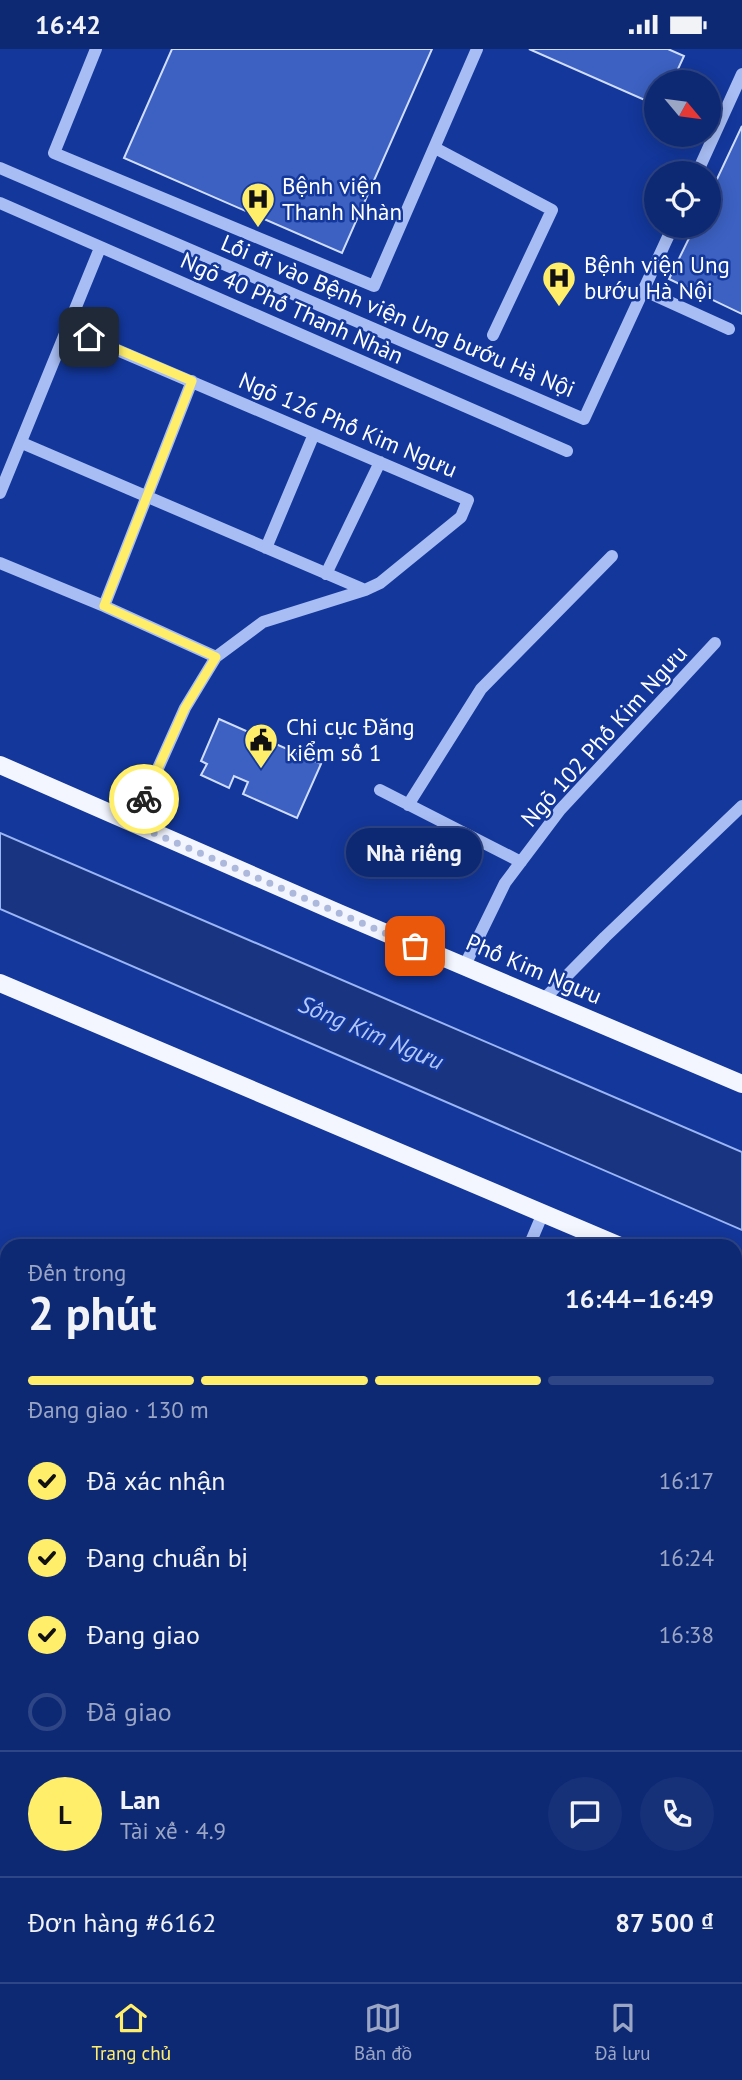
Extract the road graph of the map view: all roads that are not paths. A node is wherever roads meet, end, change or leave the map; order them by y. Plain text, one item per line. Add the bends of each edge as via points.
1 (96, 49) edge
2 (477, 49) edge
3 (742, 74) edge
4 (435, 148) junction
5 (702, 161) edge
6 (0, 168) edge
7 (0, 203) edge
8 (667, 238) edge
9 (100, 248) junction
10 (643, 290) junction
11 (68, 328) junction
12 (729, 329) dead end
13 (493, 335) dead end
14 (192, 381) junction
15 (314, 434) junction
16 (22, 443) junction
17 (567, 451) dead end
18 (380, 462) junction
19 (0, 493) edge
20 (147, 497) junction
21 (266, 548) junction
22 (612, 556) dead end
23 (0, 563) edge
24 (326, 574) junction
25 (365, 590) junction
26 (104, 606) junction
27 (715, 643) dead end
28 (216, 657) junction
29 (0, 765) edge
30 (380, 790) dead end
31 (408, 806) junction
32 (742, 806) edge
33 (133, 824) junction
34 (520, 862) junction
35 (464, 967) junction
36 (0, 983) edge
37 (543, 1000) junction
38 (742, 1084) edge
39 (543, 1213) junction
40 (532, 1239) edge
41 (604, 1239) edge

1 - 4 street via 54,153 374,286
2 - 4 street
3 - 5 street
4 - 13 street via 552,210
6 - 10 street, Lối đi vào Bệnh viện Ung bướu Hà Nội via 584,419
7 - 9 street, Ngõ 40 Phố Thanh Nhàn
8 - 10 street, Lối đi vào Bệnh viện Ung bướu Hà Nội
9 - 11 street
9 - 17 street, Ngõ 40 Phố Thanh Nhàn
10 - 12 street
11 - 14 street, Ngõ 126 Phố Kim Ngưu
11 - 16 street
14 - 15 street, Ngõ 126 Phố Kim Ngưu
14 - 20 street
15 - 18 street, Ngõ 126 Phố Kim Ngưu
15 - 21 street
16 - 19 street
16 - 20 street
18 - 24 street
18 - 25 street, Ngõ 126 Phố Kim Ngưu via 468,500 461,517 380,583
20 - 21 street
20 - 26 street
21 - 24 street
22 - 31 street via 481,689
23 - 26 street
24 - 25 street
25 - 28 street, Ngõ 126 Phố Kim Ngưu via 263,622
26 - 28 street
27 - 34 street, Ngõ 102 Phố Kim Ngưu via 560,810
28 - 33 street, Ngõ 126 Phố Kim Ngưu via 185,708
29 - 33 main road, Phố Kim Ngưu
30 - 31 street
31 - 34 street
32 - 37 street
33 - 35 main road, Phố Kim Ngưu
34 - 35 street, Ngõ 102 Phố Kim Ngưu
35 - 37 main road, Phố Kim Ngưu
36 - 39 main road
37 - 38 main road, Phố Kim Ngưu
39 - 40 street
39 - 41 main road

